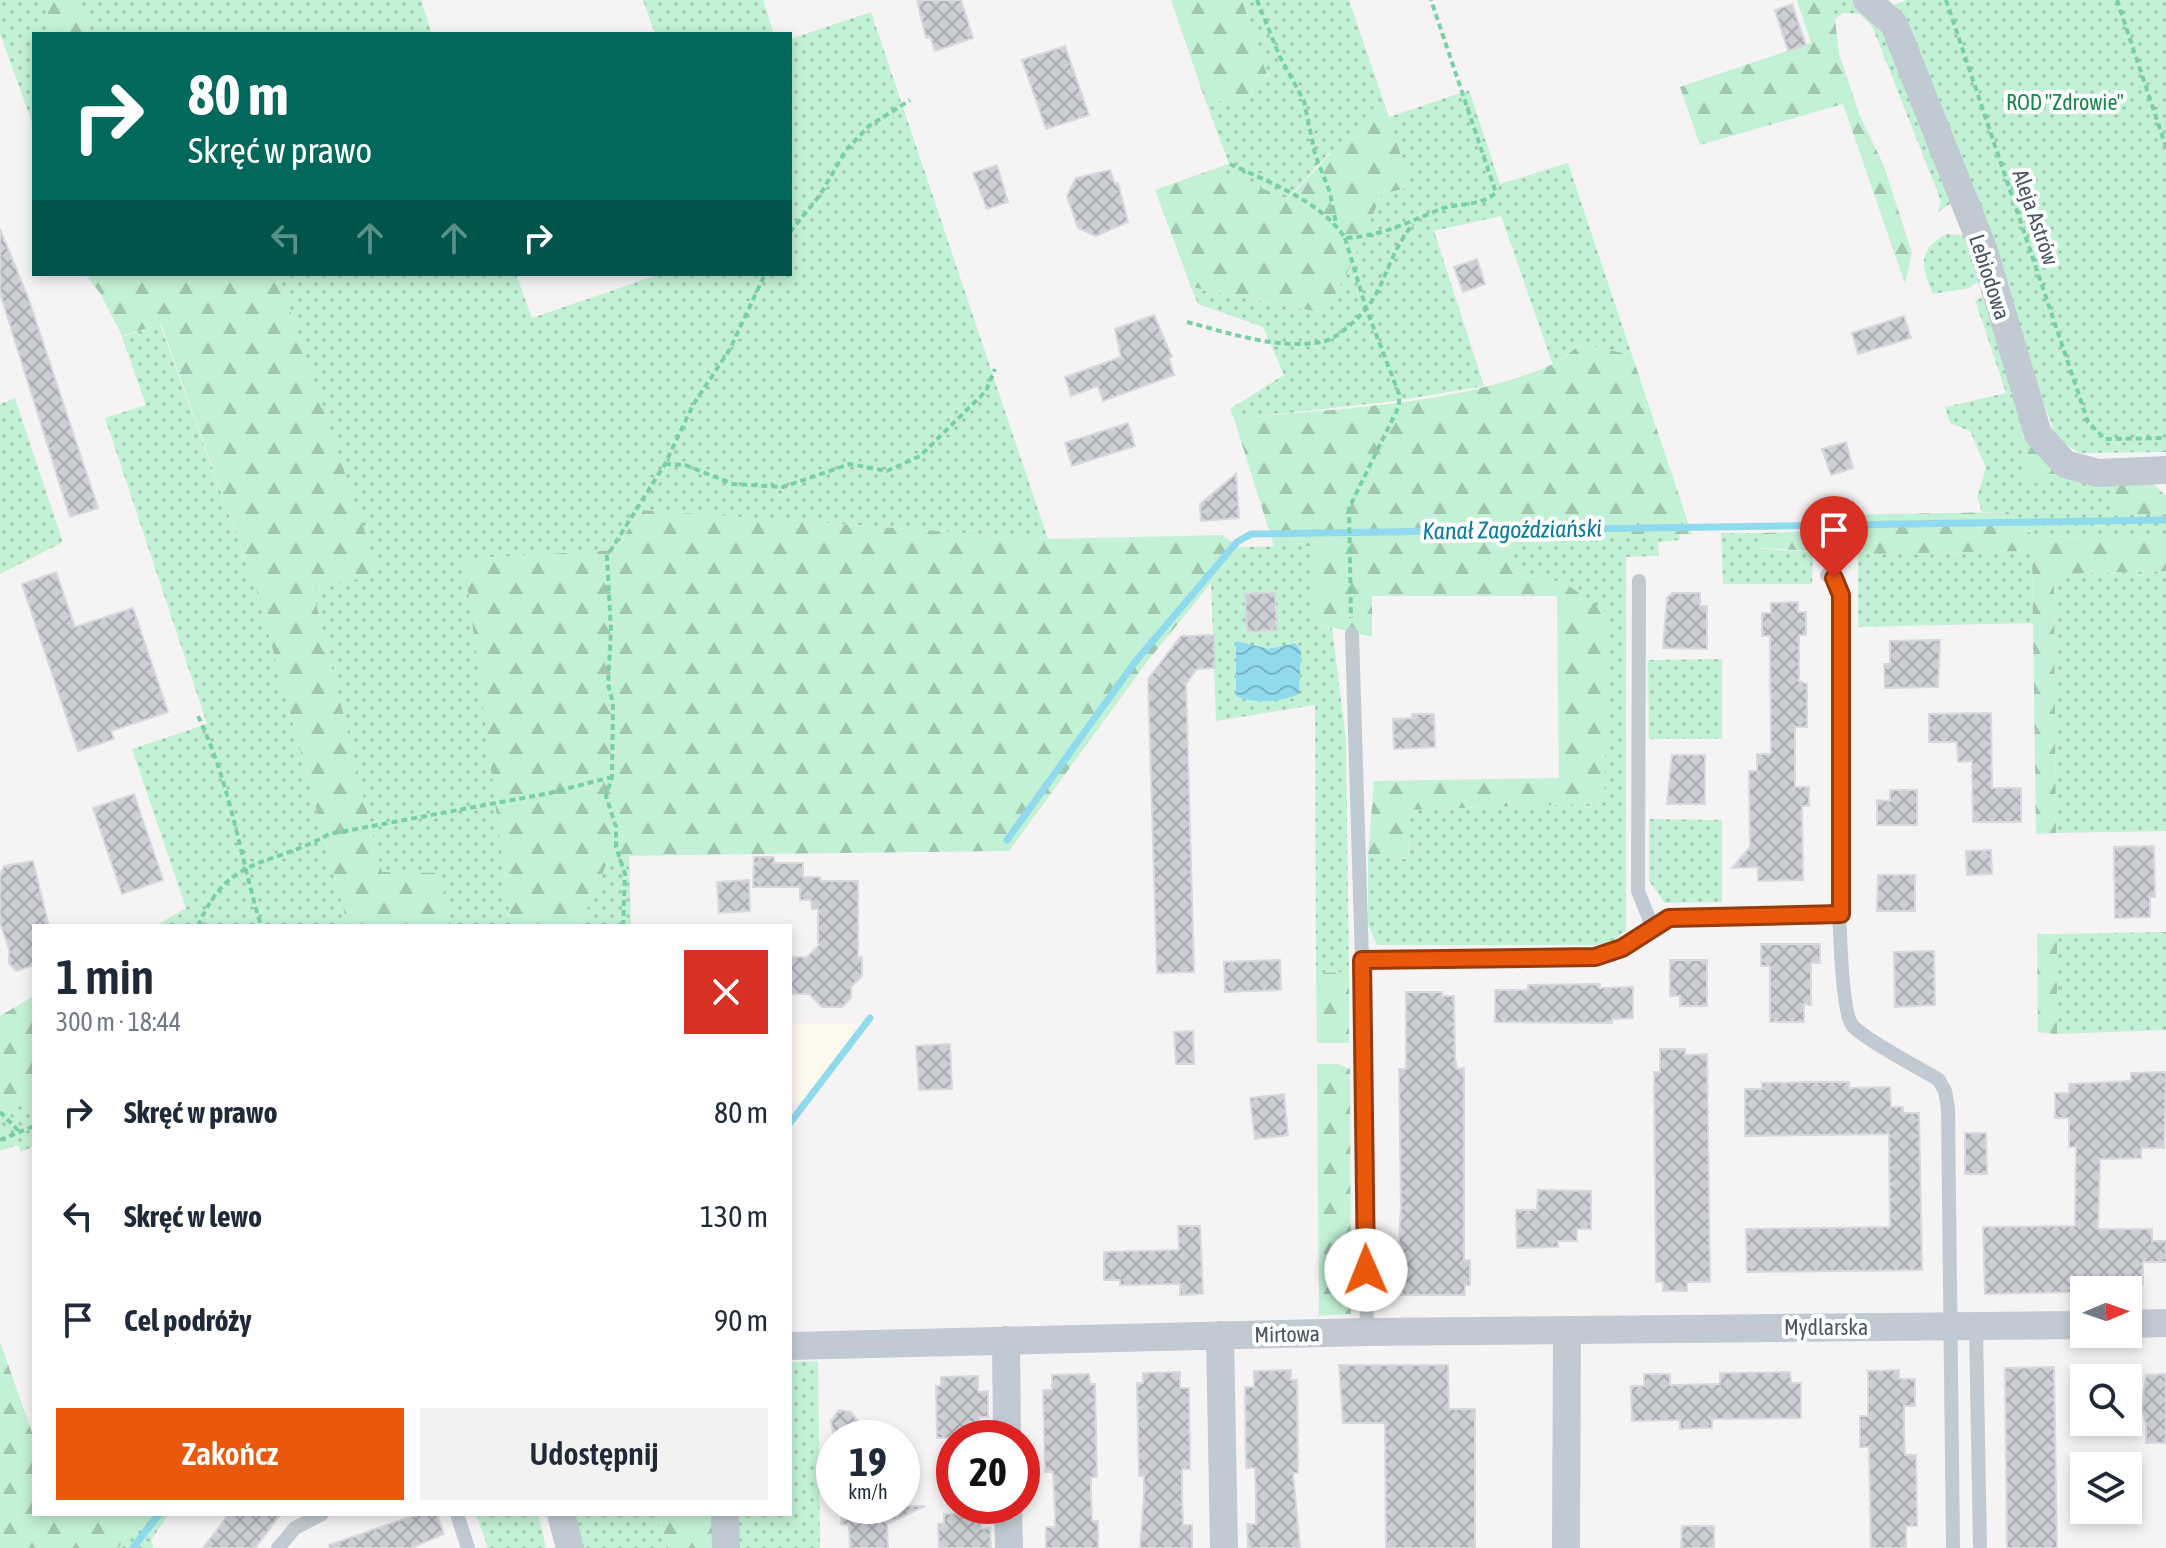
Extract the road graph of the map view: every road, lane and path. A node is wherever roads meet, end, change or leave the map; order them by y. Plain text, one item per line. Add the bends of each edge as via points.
1 (1257, 0) edge
2 (1431, 0) edge
3 (1867, 0) edge
4 (1946, 0) edge
5 (2117, 0) edge
6 (910, 100) dead end
7 (2166, 147) edge
8 (1230, 164) dead end
9 (1414, 222) junction
10 (1336, 224) junction
11 (792, 230) edge
12 (1345, 238) junction
13 (764, 276) edge
14 (1366, 308) junction
15 (1187, 322) dead end
16 (995, 369) dead end
17 (2166, 438) edge
18 (665, 464) junction
19 (2166, 470) edge
20 (1827, 575) dead end
21 (1639, 581) dead end
22 (1352, 634) joint
23 (198, 716) dead end
24 (612, 777) junction
25 (248, 866) junction
26 (1841, 914) junction
27 (199, 924) edge
28 (261, 924) edge
29 (623, 924) edge
30 (1652, 926) junction
31 (1362, 960) junction
32 (0, 1112) edge
33 (32, 1127) edge
34 (20, 1132) junction
35 (0, 1140) edge
36 (2166, 1323) edge
37 (2142, 1324) edge
38 (2070, 1325) edge
39 (1963, 1327) junction
40 (1367, 1332) junction
41 (1567, 1332) junction
42 (1220, 1335) junction
43 (1006, 1340) junction
44 (792, 1346) edge
45 (1007, 1420) edge
46 (318, 1516) edge
47 (458, 1516) edge
48 (562, 1516) edge
49 (725, 1516) edge
50 (1008, 1524) edge
51 (278, 1548) edge
52 (468, 1548) edge
53 (570, 1548) edge
54 (726, 1548) edge
55 (1009, 1548) edge
56 (1224, 1548) edge
57 (1566, 1548) edge
58 (1953, 1548) edge
59 (1980, 1548) edge

1 - 10 path via 1304,101
2 - 9 path via 1496,193 1482,203 1438,209
3 - 19 street, Lebiodowa via 1894,24 1983,248 2038,434 2065,464 2098,473
4 - 17 path, Aleja Astrów via 2088,422 2105,439
5 - 7 path
6 - 11 path via 869,126 846,150
8 - 10 path
9 - 12 path via 1384,234
9 - 14 path via 1396,245
10 - 12 path
12 - 14 path
13 - 18 path
14 - 15 path via 1323,342 1279,342
14 - 22 path via 1399,406 1349,508
16 - 18 path via 986,391 920,456 887,471 850,464 783,487 733,484 685,465
18 - 24 path via 607,556
20 - 26 lane via 1838,583 1841,595
21 - 30 lane via 1638,891
22 - 31 lane
23 - 25 path
24 - 25 path via 329,834
24 - 29 path via 606,796 625,874
25 - 27 path via 219,887
25 - 28 path
26 - 30 lane via 1669,918
26 - 39 lane via 1844,1006 1853,1026 1939,1080 1945,1091
30 - 31 lane via 1622,948 1595,957
31 - 40 lane
32 - 34 path
33 - 34 path
34 - 35 path
36 - 37 street
38 - 39 street, Mydlarska
39 - 41 street, Mydlarska
39 - 58 lane
39 - 59 lane
40 - 41 street, Mirtowa
40 - 42 street, Mirtowa
41 - 57 street
42 - 43 street, Mirtowa
42 - 56 street
43 - 44 street, Mirtowa
43 - 45 street
46 - 51 lane via 295,1528
47 - 52 lane
48 - 53 street
49 - 54 street
50 - 55 street

